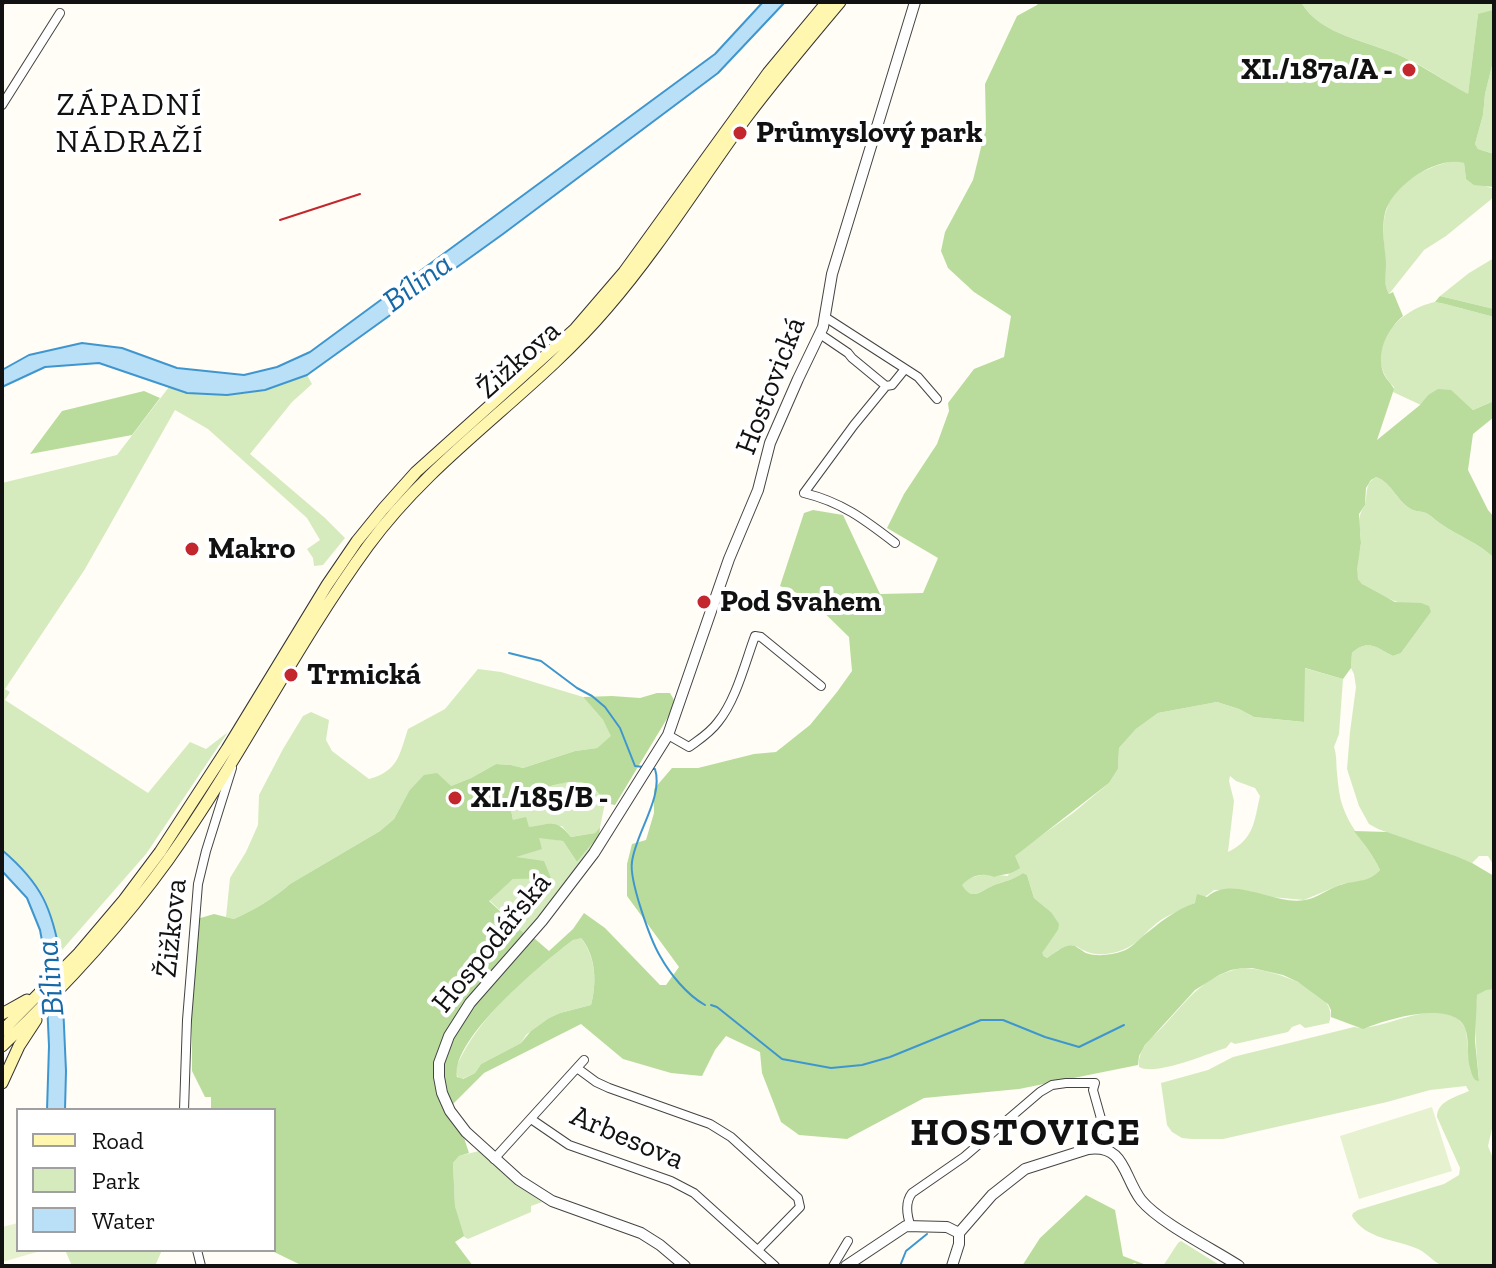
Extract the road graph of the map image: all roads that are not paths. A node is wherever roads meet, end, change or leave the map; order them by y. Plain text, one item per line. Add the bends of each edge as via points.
1 (827, 2) edge
2 (840, 2) edge
3 (915, 2) edge
4 (60, 13) dead end
5 (2, 105) edge
6 (825, 317) junction
7 (820, 334) junction
8 (905, 369) junction
9 (886, 386) junction
10 (937, 399) dead end
11 (895, 543) dead end
12 (821, 686) dead end
13 (668, 735) junction
14 (235, 756) junction
15 (44, 989) junction
16 (44, 1005) junction
17 (2, 1014) edge
18 (2, 1031) edge
19 (2, 1046) edge
20 (584, 1060) dead end
21 (577, 1068) junction
22 (2, 1083) edge
23 (184, 1108) edge
24 (531, 1119) junction
25 (1105, 1149) junction
26 (494, 1159) junction
27 (911, 1227) junction
28 (959, 1233) junction
29 (848, 1241) dead end
30 (758, 1250) junction
31 (685, 1266) edge
32 (775, 1266) edge
33 (833, 1266) edge
34 (846, 1266) edge
35 (952, 1266) edge
36 (1239, 1266) edge

1 - 15 main road, Žižkova via 768,73 600,301 399,491 357,541 160,852
2 - 14 main road, Žižkova via 767,91 607,308 391,516
3 - 6 street, Hostovická via 832,274
4 - 5 street
6 - 7 street, Hostovická
6 - 8 street
7 - 9 street
7 - 13 street, Hostovická via 770,443 758,490
8 - 9 street
8 - 10 street
9 - 11 street via 804,493 845,507
12 - 13 street via 755,636 717,724 689,747
13 - 26 street, Hospodářská via 594,853 475,995 449,1036 439,1063 442,1093 460,1125
14 - 16 main road, Žižkova via 169,859
14 - 23 street, Žižkova via 198,884
15 - 17 main road
15 - 18 main road
16 - 19 main road
16 - 22 main road
20 - 21 street
21 - 24 street
21 - 30 street via 609,1088 710,1124 798,1198 800,1207
24 - 26 street
24 - 30 street, Arbesova via 569,1145 694,1193
25 - 27 street via 1095,1083 1052,1085 912,1193
25 - 28 street via 1088,1149 1025,1169 992,1195
25 - 36 street via 1118,1157 1133,1188 1159,1216
26 - 31 street, Hospodářská via 552,1201 641,1233
27 - 28 street via 947,1227
27 - 34 street
28 - 35 street
29 - 33 street
30 - 32 street, Arbesova

